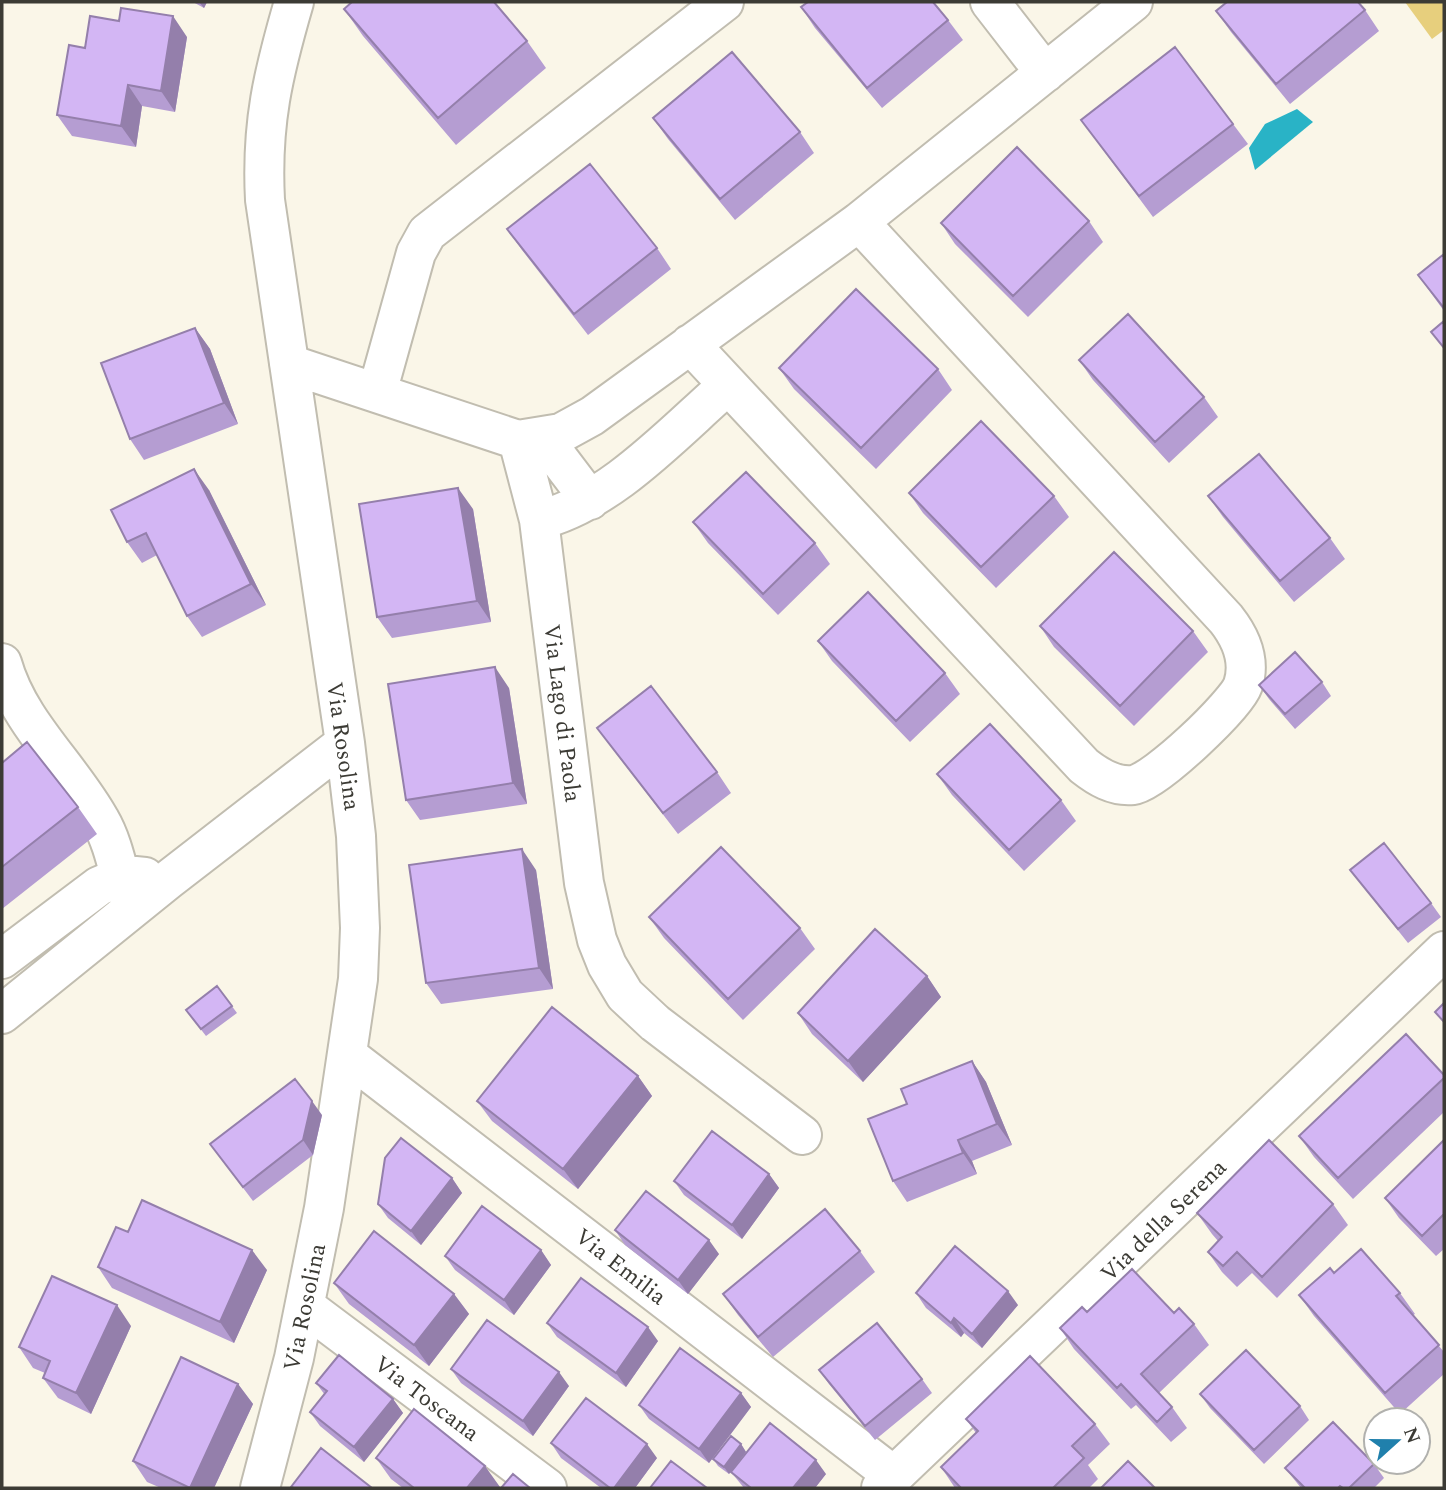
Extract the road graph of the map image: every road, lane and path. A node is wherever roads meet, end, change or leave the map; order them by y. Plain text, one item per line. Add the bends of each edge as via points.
1 (294, 2) edge
2 (724, 2) edge
3 (990, 2) edge
4 (1133, 2) edge
5 (1045, 73) junction
6 (859, 222) junction
7 (690, 344) junction
8 (289, 364) junction
9 (728, 385) junction
10 (377, 393) junction
11 (530, 439) junction
12 (590, 500) junction
13 (539, 520) junction
14 (2, 663) edge
15 (345, 743) junction
16 (120, 876) junction
17 (168, 880) junction
18 (1444, 951) edge
19 (2, 960) edge
20 (2, 1014) edge
21 (347, 1055) junction
22 (802, 1135) dead end
23 (306, 1307) junction
24 (888, 1482) edge
25 (260, 1488) edge
26 (547, 1488) edge

1 - 8 street, Via Rosolina via 275,69 264,137 267,214
2 - 10 street via 427,233 416,253
3 - 5 street
4 - 5 street
5 - 6 street
6 - 7 street
6 - 9 street via 1232,627 1246,663 1234,700 1151,778 1132,785 1100,777 1077,758
7 - 9 street
7 - 11 street via 580,424
8 - 10 street
8 - 15 street, Via Rosolina
9 - 12 street via 622,478
10 - 11 street
11 - 12 street
11 - 13 street, Via Lago di Paola
12 - 13 street
13 - 22 street, Via Lago di Paola via 584,883 589,914 607,965 625,995 655,1023
14 - 16 street via 19,705 99,818
15 - 17 street
15 - 21 street, Via Rosolina via 360,928
16 - 17 street
16 - 19 street via 89,892
17 - 20 street
18 - 24 street, Via della Serena
21 - 23 street, Via Rosolina
21 - 24 street, Via Emilia
23 - 25 street, Via Rosolina
23 - 26 street, Via Toscana

